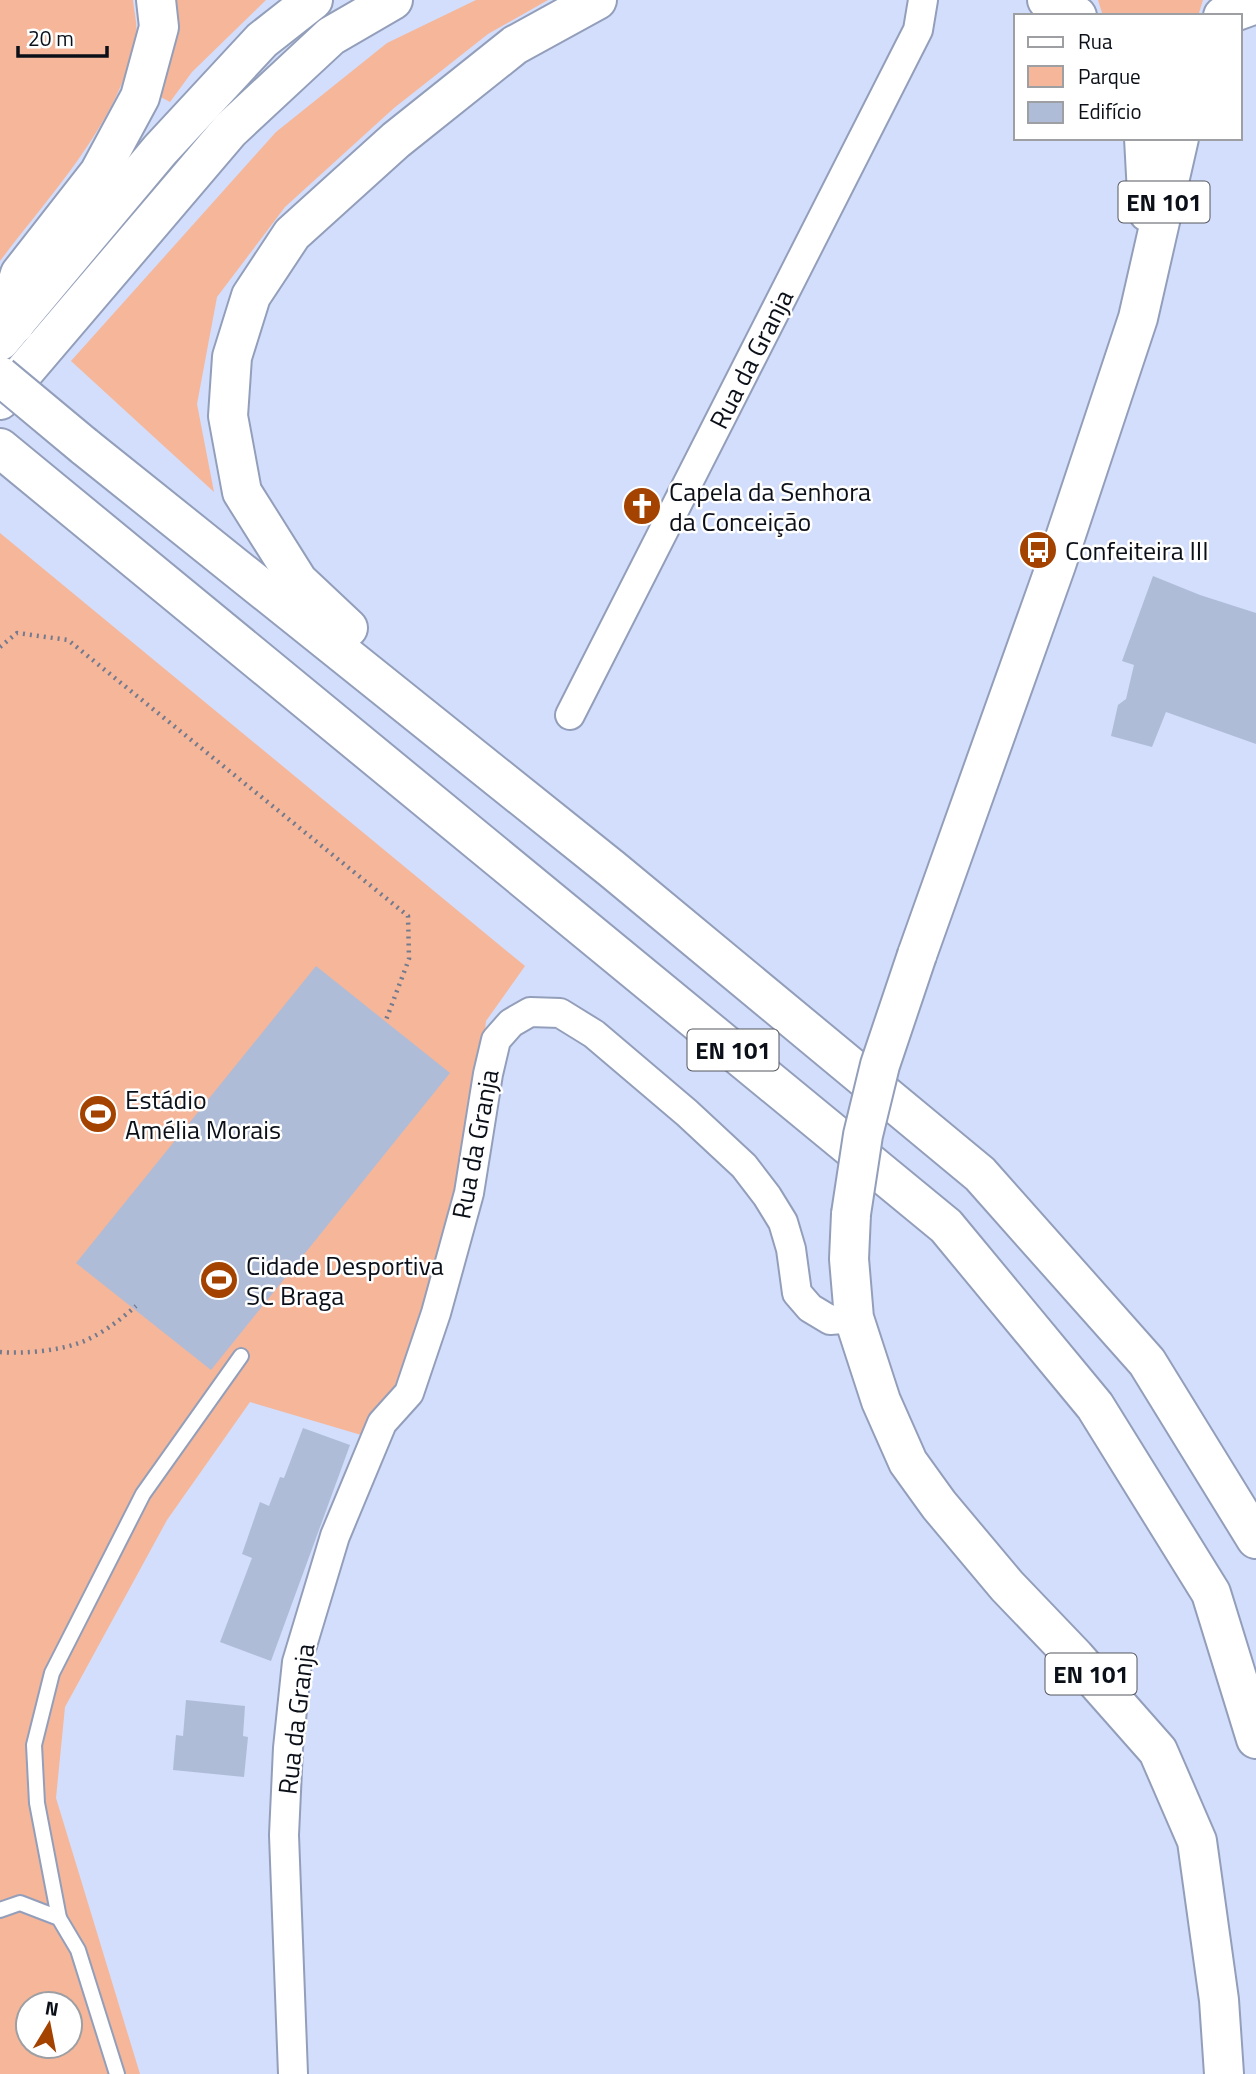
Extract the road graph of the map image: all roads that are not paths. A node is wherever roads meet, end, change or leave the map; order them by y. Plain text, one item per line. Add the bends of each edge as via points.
1 (156, 0) edge
2 (313, 0) edge
3 (393, 0) edge
4 (597, 0) edge
5 (923, 0) edge
6 (1047, 0) edge
7 (1256, 4) edge
8 (1073, 14) edge
9 (1228, 14) edge
10 (1144, 140) edge
11 (1179, 140) edge
12 (1149, 267) junction
13 (7, 332) edge
14 (0, 376) edge
15 (0, 400) edge
16 (0, 448) edge
17 (570, 715) dead end
18 (612, 869) junction
19 (854, 1318) junction
20 (241, 1356) dead end
21 (1256, 1539) edge
22 (1256, 1739) edge
23 (0, 1910) edge
24 (59, 1918) junction
25 (117, 2074) edge
26 (293, 2074) edge
27 (1224, 2074) edge

1 - 13 main road via 159,27 140,97 99,173 20,274
2 - 13 main road via 262,40 160,150
3 - 15 main road via 331,36 230,130
4 - 18 main road via 515,46 396,140 292,234 251,296 232,357 228,416 242,492 298,581 390,667 580,824
5 - 17 street, Rua da Granja via 918,30
6 - 8 main road
7 - 9 main road
10 - 12 main road, EN 101
11 - 12 main road, EN 101
12 - 19 main road, EN 101, bridge via 1138,318 1061,552 880,1065 851,1214
14 - 18 main road, EN 101, bridge
16 - 22 main road, EN 101 via 946,1226 1095,1406 1211,1593
18 - 21 main road, EN 101 via 981,1174 1147,1362
19 - 26 street, Rua da Granja via 830,1320 810,1308 797,1293 783,1222 744,1166 594,1034 561,1013 530,1012 511,1023 496,1040 469,1193 436,1313 409,1393 383,1423 335,1536 297,1662 284,1835
19 - 27 main road, EN 101 via 881,1401 908,1462 1007,1586 1158,1751 1197,1840 1219,2000
20 - 24 lane via 143,1494 52,1673 34,1745 37,1803
23 - 24 lane via 20,1903
24 - 25 lane via 78,1950

